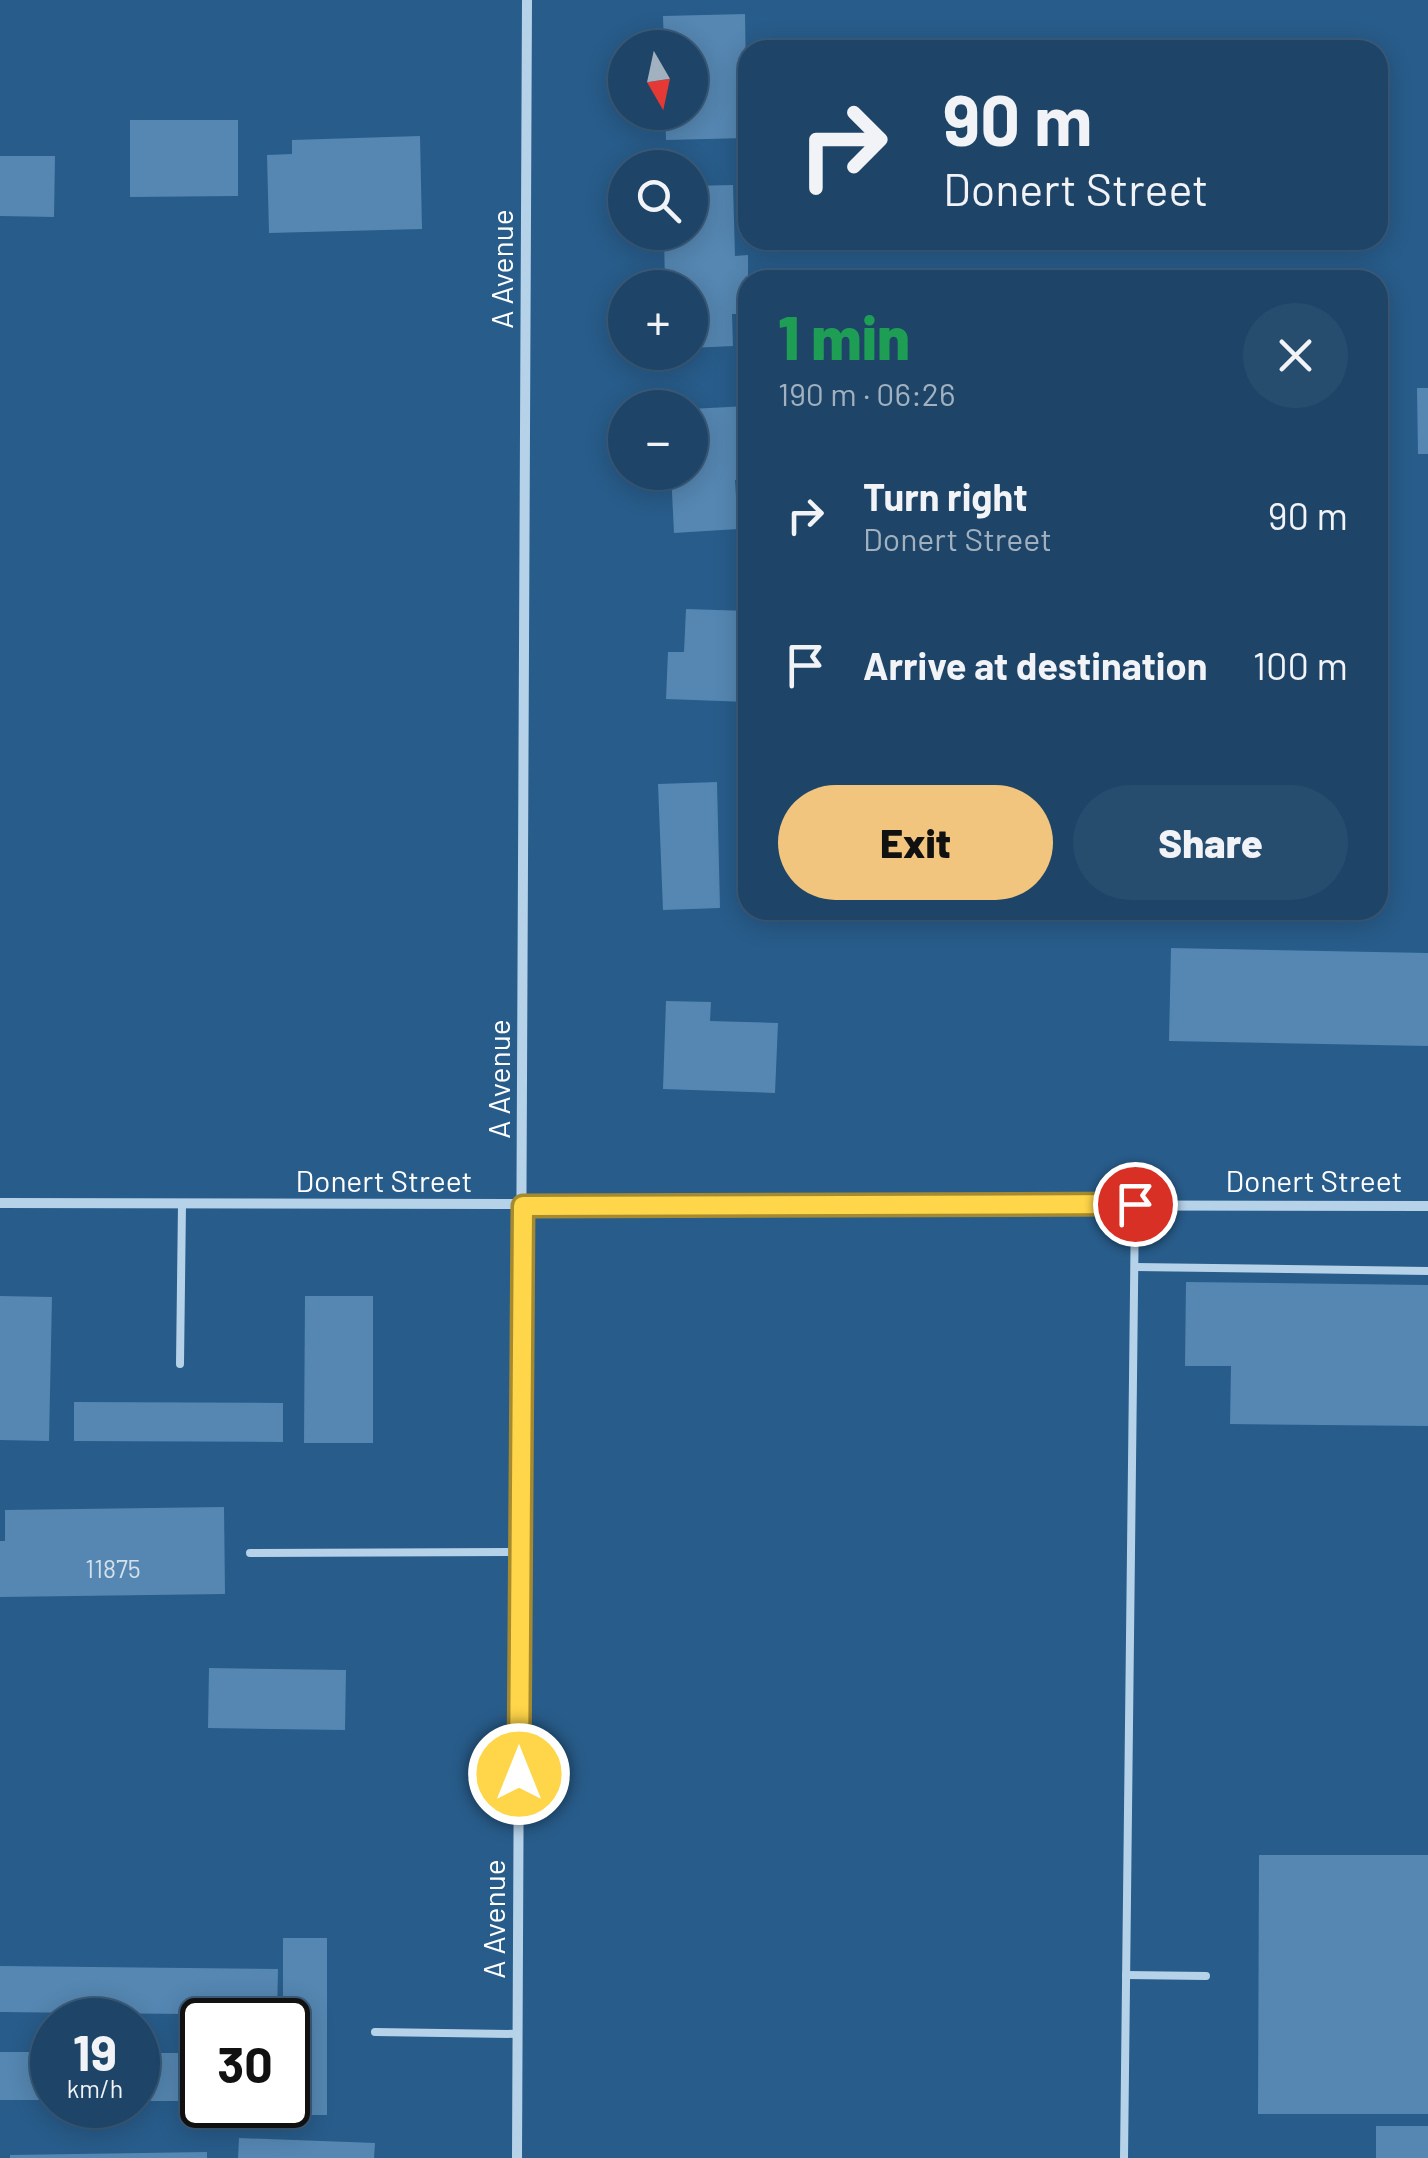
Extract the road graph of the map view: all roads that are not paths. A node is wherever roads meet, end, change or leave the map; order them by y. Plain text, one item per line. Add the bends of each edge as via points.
1 (528, 0) edge
2 (0, 1203) edge
3 (182, 1204) junction
4 (1135, 1204) junction
5 (523, 1206) junction
6 (1428, 1206) edge
7 (1135, 1267) junction
8 (1428, 1271) edge
9 (180, 1364) dead end
10 (521, 1552) junction
11 (250, 1553) dead end
12 (1126, 1974) junction
13 (1206, 1976) dead end
14 (375, 2032) dead end
15 (518, 2034) junction
16 (517, 2158) edge
17 (1124, 2158) edge

1 - 5 street, A Avenue
2 - 3 street, Donert Street
3 - 5 street, Donert Street
3 - 9 lane
4 - 5 street, Donert Street
4 - 6 street, Donert Street
4 - 7 lane
5 - 10 street, A Avenue
7 - 8 lane
7 - 12 lane
10 - 11 lane
10 - 15 street, A Avenue
12 - 13 lane
12 - 17 lane
14 - 15 lane
15 - 16 street, A Avenue

